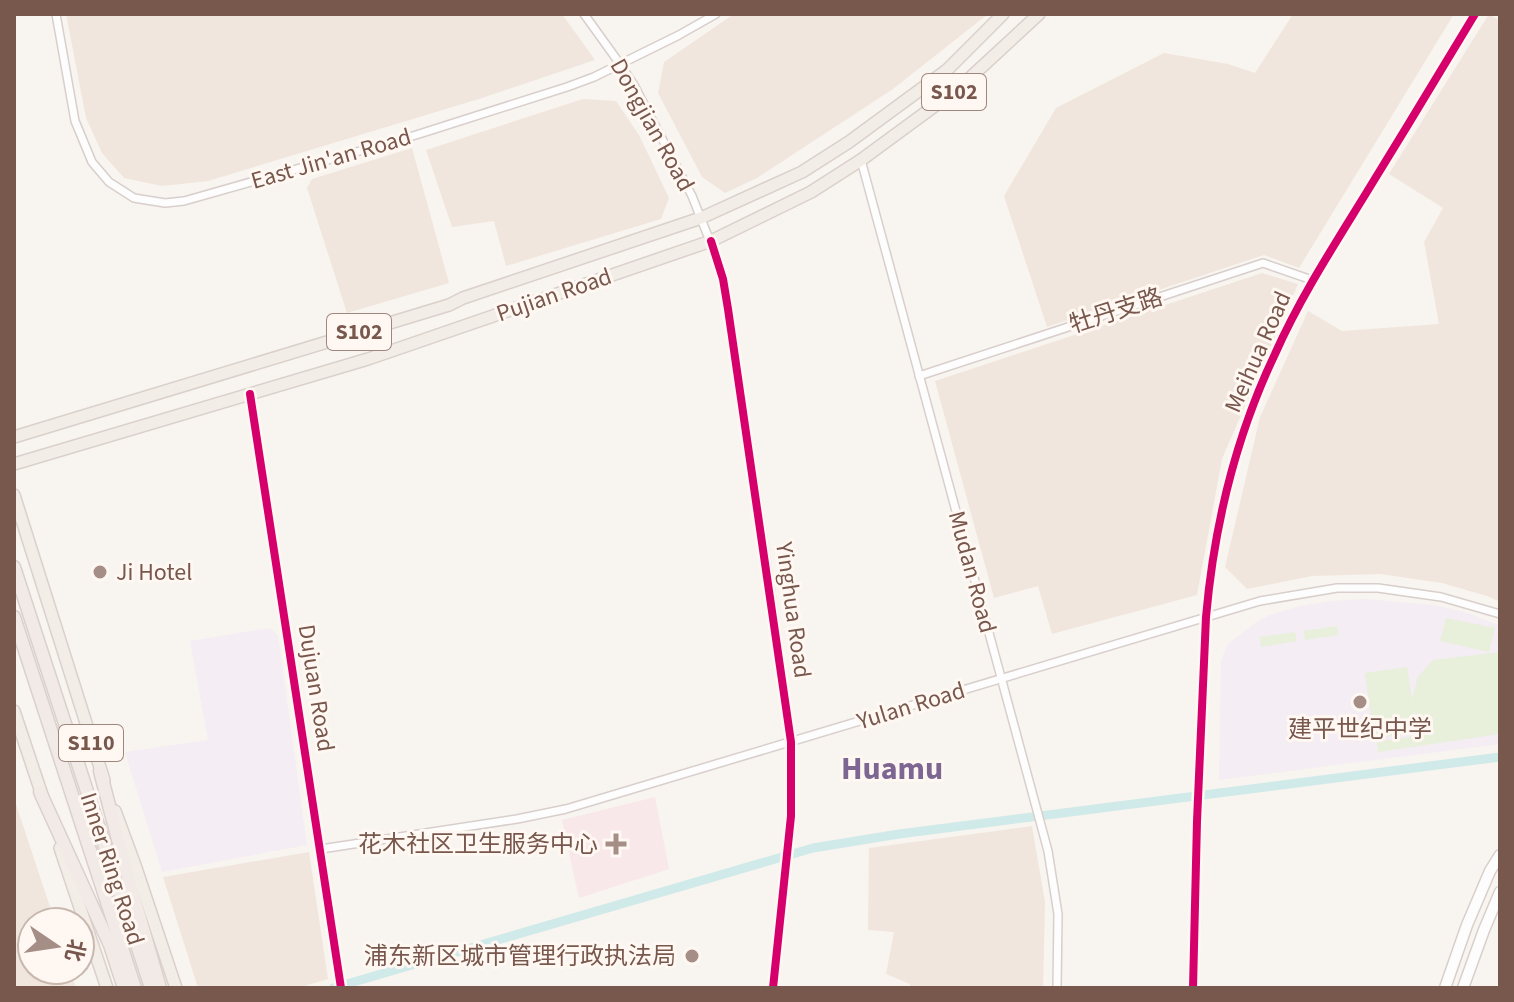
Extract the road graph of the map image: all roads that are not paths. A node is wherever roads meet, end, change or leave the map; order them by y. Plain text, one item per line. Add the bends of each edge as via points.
1 (56, 14) edge
2 (584, 14) edge
3 (716, 14) edge
4 (1003, 14) edge
5 (1039, 14) edge
6 (1475, 14) edge
7 (620, 64) junction
8 (861, 160) junction
9 (701, 218) junction
10 (711, 241) junction
11 (1312, 280) junction
12 (919, 376) junction
13 (250, 394) junction
14 (14, 437) edge
15 (14, 464) edge
16 (14, 495) edge
17 (14, 567) edge
18 (1500, 614) edge
19 (14, 617) edge
20 (1206, 617) junction
21 (1001, 679) junction
22 (14, 711) edge
23 (791, 742) junction
24 (100, 771) junction
25 (40, 792) junction
26 (321, 849) junction
27 (1500, 855) edge
28 (1500, 892) edge
29 (107, 988) edge
30 (124, 988) edge
31 (135, 988) edge
32 (151, 988) edge
33 (160, 988) edge
34 (176, 988) edge
35 (341, 988) edge
36 (773, 988) edge
37 (1057, 988) edge
38 (1193, 988) edge
39 (1445, 988) edge
40 (1463, 988) edge

1 - 7 street, East Jin'an Road via 75,121 92,162 109,182 134,198 165,203 496,110
2 - 7 street, Dongjian Road
3 - 7 street, East Jin'an Road
4 - 9 main road, Pujian Road / S102 via 947,70 849,142 802,172
5 - 8 main road, Pujian Road / S102 via 959,88
6 - 11 street, Meihua Road
7 - 9 street, Dongjian Road
8 - 10 main road, Pujian Road / S102 via 811,192
8 - 12 street, Mudan Road
9 - 10 street, Dongjian Road
9 - 14 main road, Pujian Road / S102 via 449,305
10 - 13 main road, Pujian Road / S102
10 - 23 street, Yinghua Road via 728,309
11 - 12 street, 牡丹支路 via 1263,263
11 - 20 street, Meihua Road via 1268,368 1238,447
12 - 21 street, Mudan Road
13 - 15 main road, Pujian Road / S102
13 - 26 street, Dujuan Road
16 - 24 main road, S110
17 - 32 highway, Inner Ring Road
18 - 20 street, Yulan Road via 1426,594 1355,588 1284,596
19 - 31 highway, Inner Ring Road
20 - 21 street, Yulan Road
20 - 38 street, Meihua Road
21 - 23 street, Yulan Road
21 - 37 street, Mudan Road via 1054,883
22 - 25 main road, S110
23 - 26 street, Yulan Road via 566,809
23 - 36 street, Yinghua Road via 792,791
24 - 33 highway
24 - 34 main road, S110
25 - 29 main road, S110
25 - 30 highway via 110,945
26 - 35 street, Dujuan Road
27 - 39 main road
28 - 40 main road

